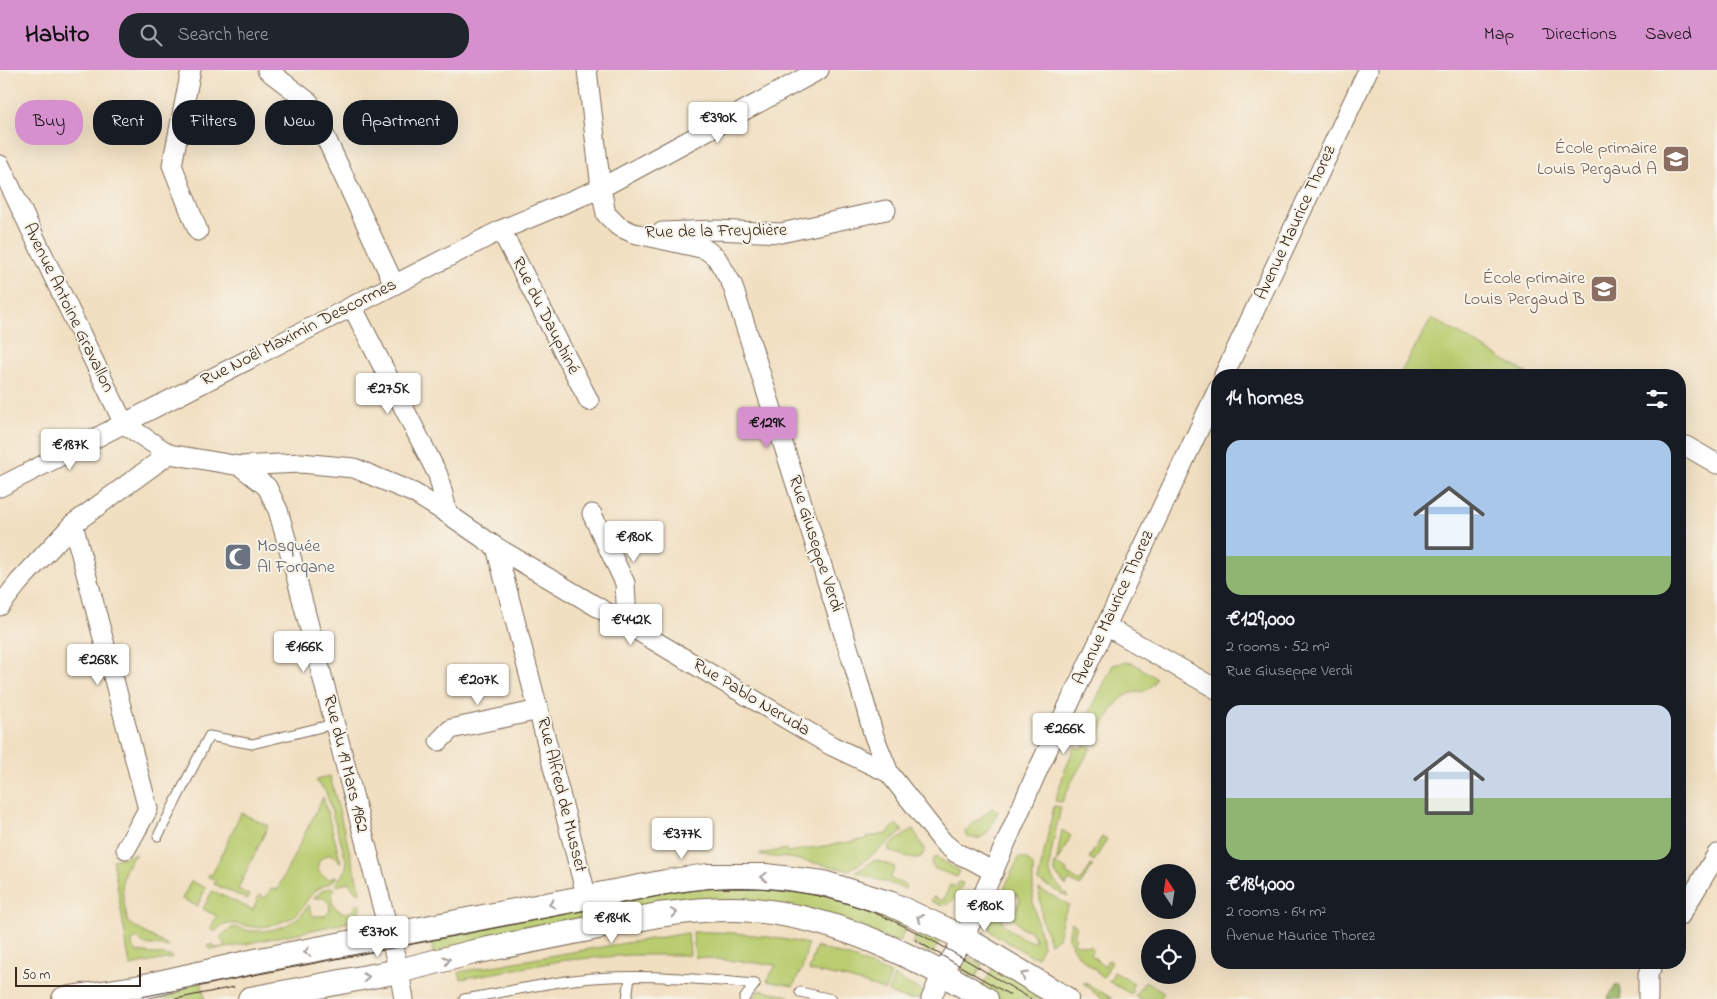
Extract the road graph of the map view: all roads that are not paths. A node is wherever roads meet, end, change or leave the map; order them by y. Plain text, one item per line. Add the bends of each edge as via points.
1 (191, 70) edge
2 (267, 70) edge
3 (587, 70) edge
4 (819, 70) edge
5 (1368, 70) edge
6 (793, 77) edge
7 (2, 176) edge
8 (601, 188) junction
9 (886, 210) dead end
10 (501, 230) junction
11 (198, 231) dead end
12 (633, 234) junction
13 (394, 284) junction
14 (352, 306) junction
15 (1227, 369) edge
16 (589, 402) dead end
17 (1211, 404) edge
18 (124, 424) junction
19 (1686, 446) dead end
20 (169, 454) junction
21 (1717, 464) edge
22 (240, 466) junction
23 (0, 487) edge
24 (448, 514) junction
25 (592, 514) dead end
26 (73, 524) junction
27 (496, 547) junction
28 (0, 606) edge
29 (627, 624) junction
30 (1106, 626) junction
31 (1211, 686) edge
32 (539, 710) junction
33 (334, 724) junction
34 (439, 741) dead end
35 (889, 774) junction
36 (158, 836) dead end
37 (126, 849) dead end
38 (1717, 854) edge
39 (994, 872) junction
40 (587, 898) junction
41 (1686, 906) edge
42 (389, 935) junction
43 (964, 938) junction
44 (1650, 969) edge
45 (399, 971) junction
46 (942, 973) junction
47 (630, 977) junction
48 (800, 992) dead end
49 (64, 999) edge
50 (250, 999) edge
51 (404, 999) edge
52 (464, 999) edge
53 (627, 999) edge
54 (744, 999) edge
55 (832, 999) edge
56 (931, 999) edge
57 (986, 999) edge
58 (1066, 999) edge
59 (1648, 999) edge

1 - 11 street via 172,165
2 - 13 street via 309,102
3 - 8 street, Rue Giuseppe Verdi
4 - 6 street, Rue Noël Maximin Descormes
5 - 15 street, Avenue Maurice Thorez
6 - 8 street, Rue Noël Maximin Descormes
7 - 18 street, Avenue Antoine Gravallon
8 - 10 street, Rue Noël Maximin Descormes
8 - 12 street, Rue Giuseppe Verdi via 606,214
9 - 12 street, Rue de la Freydière via 781,234 715,230
10 - 13 street, Rue Noël Maximin Descormes
10 - 16 street, Rue du Dauphiné
12 - 35 street, Rue Giuseppe Verdi via 704,249 716,257 732,284 874,736
13 - 14 street, Rue Noël Maximin Descormes
14 - 18 street, Rue Noël Maximin Descormes
14 - 24 street via 438,475
17 - 30 street, Avenue Maurice Thorez
18 - 20 street
18 - 23 street, Rue Noël Maximin Descormes
19 - 21 street
20 - 22 street, Rue du 19 Mars 1962
20 - 26 street
22 - 24 street, Rue Pablo Neruda via 301,463 354,468 414,493
22 - 33 street, Rue du 19 Mars 1962 via 267,488 278,510
24 - 27 street, Rue Pablo Neruda
25 - 29 street via 625,584
26 - 28 street
26 - 37 street via 148,809
27 - 29 street, Rue Pablo Neruda
27 - 32 street, Rue Alfred de Musset
29 - 35 street, Rue Pablo Neruda via 832,746
30 - 31 street
30 - 39 street, Avenue Maurice Thorez
32 - 34 street via 451,728
32 - 40 street, Rue Alfred de Musset
33 - 36 lane via 252,744 209,736
33 - 42 street, Rue du 19 Mars 1962
35 - 39 street, Rue Pablo Neruda via 943,842 956,853
38 - 41 street
39 - 43 street, Avenue Maurice Thorez
40 -> 42 street
43 -> 40 street via 891,904 823,884 766,876 708,876
42 - 45 street, Rue du 19 Mars 1962
42 -> 49 street via 141,987
43 - 46 street, Avenue Maurice Thorez
58 -> 43 street
44 - 59 street
45 -> 46 street via 474,952 658,915 689,910 752,910 828,925 882,943
50 -> 45 street
45 - 51 street, Rue du 19 Mars 1962
46 - 56 street, Avenue Maurice Thorez
46 - 57 street
47 - 52 lane via 574,980
47 - 53 lane
47 - 54 lane via 695,978 755,984
48 - 55 lane

